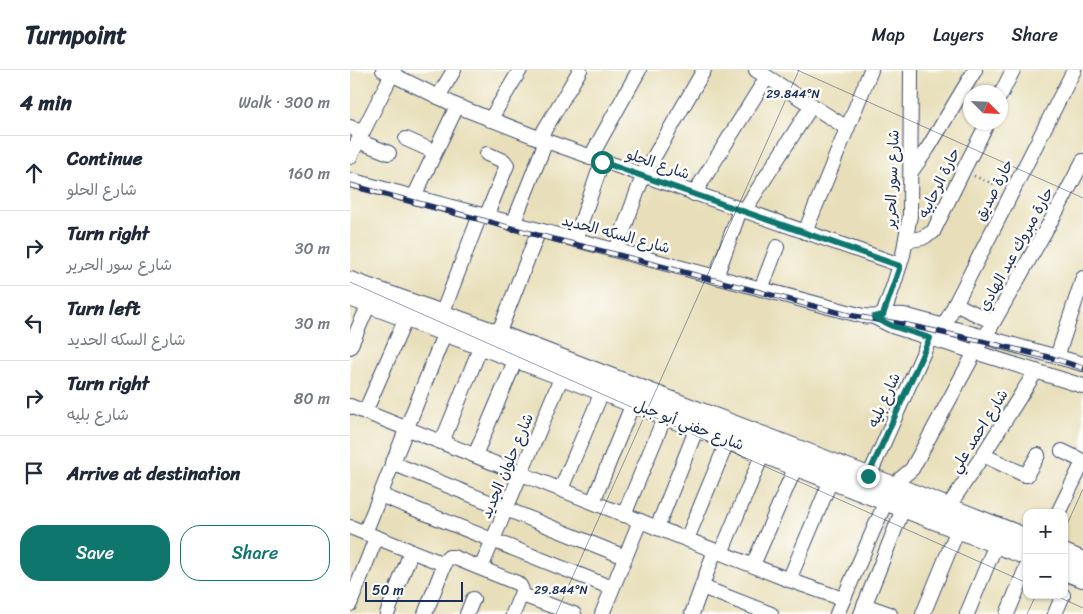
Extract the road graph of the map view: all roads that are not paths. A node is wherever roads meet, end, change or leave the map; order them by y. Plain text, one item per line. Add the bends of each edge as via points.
1 (454, 70) edge
2 (520, 70) edge
3 (580, 70) edge
4 (639, 70) edge
5 (704, 70) edge
6 (871, 70) edge
7 (911, 70) edge
8 (975, 70) edge
9 (1013, 70) edge
10 (1074, 70) edge
11 (389, 71) edge
12 (762, 74) edge
13 (1006, 85) edge
14 (438, 97) junction
15 (812, 105) junction
16 (456, 106) junction
17 (490, 120) junction
18 (847, 128) junction
19 (984, 130) edge
20 (357, 134) edge
21 (406, 139) dead end
22 (543, 140) junction
23 (435, 152) junction
24 (389, 153) dead end
25 (487, 154) dead end
26 (350, 157) edge
27 (596, 160) junction
28 (1083, 161) edge
29 (911, 172) junction
30 (643, 176) junction
31 (350, 180) edge
32 (694, 194) junction
33 (414, 197) junction
34 (742, 210) junction
35 (483, 216) junction
36 (512, 224) junction
37 (539, 230) junction
38 (805, 232) junction
39 (575, 240) junction
40 (906, 241) junction
41 (777, 247) dead end
42 (616, 250) junction
43 (900, 266) junction
44 (716, 277) junction
45 (1083, 278) edge
46 (350, 281) edge
47 (761, 289) junction
48 (350, 297) edge
49 (369, 304) junction
50 (955, 304) junction
51 (442, 314) junction
52 (879, 316) junction
53 (406, 318) junction
54 (993, 322) junction
55 (944, 326) junction
56 (445, 332) junction
57 (985, 337) junction
58 (930, 338) junction
59 (490, 343) junction
60 (350, 347) edge
61 (975, 352) junction
62 (1056, 357) junction
63 (516, 359) junction
64 (1083, 364) edge
65 (1036, 371) junction
66 (562, 376) junction
67 (1083, 386) edge
68 (602, 392) junction
69 (633, 403) junction
70 (350, 406) edge
71 (365, 412) junction
72 (665, 416) junction
73 (700, 420) junction
74 (406, 428) junction
75 (728, 440) junction
76 (442, 442) junction
77 (1062, 451) dead end
78 (762, 453) junction
79 (475, 455) junction
80 (983, 455) junction
81 (1038, 455) dead end
82 (1083, 462) edge
83 (392, 463) junction
84 (796, 466) junction
85 (912, 469) junction
86 (521, 473) junction
87 (868, 476) junction
88 (831, 480) junction
89 (561, 489) junction
90 (889, 493) junction
91 (380, 495) junction
92 (906, 500) junction
93 (593, 502) junction
94 (948, 507) junction
95 (506, 509) junction
96 (1060, 509) edge
97 (624, 515) junction
98 (640, 521) junction
99 (350, 527) edge
100 (656, 528) junction
101 (958, 529) junction
102 (370, 535) junction
103 (1023, 536) edge
104 (687, 539) junction
105 (493, 540) junction
106 (996, 544) junction
107 (411, 552) junction
108 (718, 552) junction
109 (1023, 554) edge
110 (1065, 554) edge
111 (625, 557) junction
112 (444, 564) junction
113 (753, 565) junction
114 (481, 568) junction
115 (1075, 571) edge
116 (1023, 576) edge
117 (789, 580) junction
118 (1068, 584) edge
119 (702, 587) junction
120 (612, 588) junction
121 (522, 595) junction
122 (473, 599) dead end
123 (843, 599) junction
124 (1061, 599) edge
125 (350, 604) edge
126 (862, 610) edge
127 (556, 611) edge
128 (387, 614) edge
129 (425, 614) edge
130 (467, 614) edge
131 (514, 614) edge
132 (574, 614) edge
133 (602, 614) edge
134 (692, 614) edge
135 (771, 614) edge
136 (837, 614) edge
137 (890, 614) edge
138 (923, 614) edge
139 (967, 614) edge
140 (1007, 614) edge
141 (1055, 614) edge

1 - 14 street
2 - 17 street
3 - 22 street
4 - 27 street
5 - 30 street
6 - 18 street
7 - 29 street, شارع سور الحرير
8 - 29 street
9 - 13 street
10 - 50 street, حارة صديق
11 - 14 street, شارع الحلو
11 - 20 street
12 - 15 street
12 - 32 street
14 - 16 street, شارع الحلو
15 - 18 street
15 - 34 street
16 - 17 street, شارع الحلو
16 - 23 street
17 - 22 street, شارع الحلو
18 - 38 street
19 - 40 street, حارة الرحابيه via 933,232
20 - 24 street
20 - 26 street
21 - 23 street
22 - 27 street, شارع الحلو
22 - 36 street
23 - 33 street
25 - 35 street via 506,165
27 - 30 street, شارع الحلو
27 - 39 street
28 - 54 street, حارة مبروك عبد الهادي
29 - 40 street, شارع سور الحرير
30 - 32 street, شارع الحلو
30 - 42 street
31 - 33 street, شارع السكه الحديد
32 - 34 street, شارع الحلو
33 - 35 street, شارع السكه الحديد
34 - 38 street, شارع الحلو
34 - 44 street
35 - 36 street, شارع السكه الحديد
35 - 51 street
36 - 37 street, شارع السكه الحديد
37 - 39 street, شارع السكه الحديد
37 - 59 street
38 - 43 street, شارع الحلو
39 - 42 street, شارع السكه الحديد
40 - 43 street, شارع سور الحرير
41 - 47 street
42 - 44 street, شارع السكه الحديد
43 - 52 street, شارع سور الحرير
44 - 47 street, شارع السكه الحديد
45 - 62 street
46 - 51 street, شارع حفني أبو جبل
47 - 52 street, شارع السكه الحديد via 863,316
48 - 49 street, شارع حفني أبو جبل
49 - 53 street, شارع حفني أبو جبل
49 - 60 street
50 - 54 street
50 - 55 street, حارة صديق
51 - 59 street, شارع حفني أبو جبل
52 - 55 street, شارع السكه الحديد via 904,315
52 - 58 street, شارع السكه الحديد via 892,326
53 - 56 street, شارع حفني أبو جبل
53 - 71 street
54 - 57 street, حارة مبروك عبد الهادي
55 - 57 street, شارع السكه الحديد
56 - 59 street, شارع حفني أبو جبل
56 - 74 street
57 - 61 street, حارة مبروك عبد الهادي
57 - 62 street, شارع السكه الحديد
58 - 61 street, شارع السكه الحديد
58 - 87 street, شارع بليه
59 - 63 street, شارع حفني أبو جبل
59 - 73 street, شارع حفني أبو جبل
59 - 76 street
61 - 65 street, شارع السكه الحديد
61 - 85 street, حارة مبروك عبد الهادي
62 - 64 street, شارع السكه الحديد
63 - 66 street, شارع حفني أبو جبل
63 - 79 street
65 - 67 street, شارع السكه الحديد
65 - 80 street, شارع احمد علي
66 - 68 street, شارع حفني أبو جبل
66 - 86 street, شارع حلوان الجديد
68 - 69 street, شارع حفني أبو جبل
68 - 89 street
69 - 72 street, شارع حفني أبو جبل
69 - 93 street
70 - 71 street
71 - 74 street
72 - 73 street, شارع حفني أبو جبل
72 - 97 street
73 - 75 street, شارع حفني أبو جبل
73 - 87 street, شارع حفني أبو جبل
73 - 100 street
74 - 76 street
74 - 83 street
75 - 78 street, شارع حفني أبو جبل
75 - 104 street
76 - 79 street
77 - 82 street
78 - 84 street, شارع حفني أبو جبل
78 - 108 street
79 - 86 street
80 - 81 street via 1025,475
80 - 94 street, شارع احمد علي
82 - 96 street
83 - 91 street
83 - 95 street
84 - 88 street, شارع حفني أبو جبل
84 - 113 street
85 - 90 street
85 - 92 street
86 - 89 street
86 - 95 street, شارع حلوان الجديد
87 - 90 street, شارع حفني أبو جبل
88 - 90 street, شارع حفني أبو جبل
88 - 117 street
89 - 93 street
90 - 92 street, شارع حفني أبو جبل
90 - 123 street
91 - 102 street
91 - 105 street
92 - 94 street, شارع حفني أبو جبل
92 - 101 street, شارع حفني أبو جبل
92 - 126 street
93 - 97 street
94 - 103 street, شارع حفني أبو جبل
95 - 105 street, شارع حلوان الجديد
95 - 111 street
97 - 98 street
98 - 100 street
98 - 111 street
99 - 102 street
100 - 104 street
101 - 106 street, شارع حفني أبو جبل
101 - 138 street
102 - 107 street
102 - 125 street
104 - 108 street
105 - 114 street, شارع حلوان الجديد
105 - 120 street
106 - 109 street, شارع حفني أبو جبل
106 - 139 street
107 - 112 street
107 - 128 street
108 - 113 street
108 - 119 street
110 - 115 street
111 - 120 street
112 - 114 street via 451,557
112 - 129 street
113 - 117 street
114 - 121 street via 517,584 522,588
115 - 118 street
116 - 140 street
117 - 123 street
119 - 134 street
119 - 135 street
120 - 133 street
121 - 127 street
121 - 131 street
122 - 130 street
123 - 136 street
124 - 141 street
126 - 137 street
127 - 132 street

